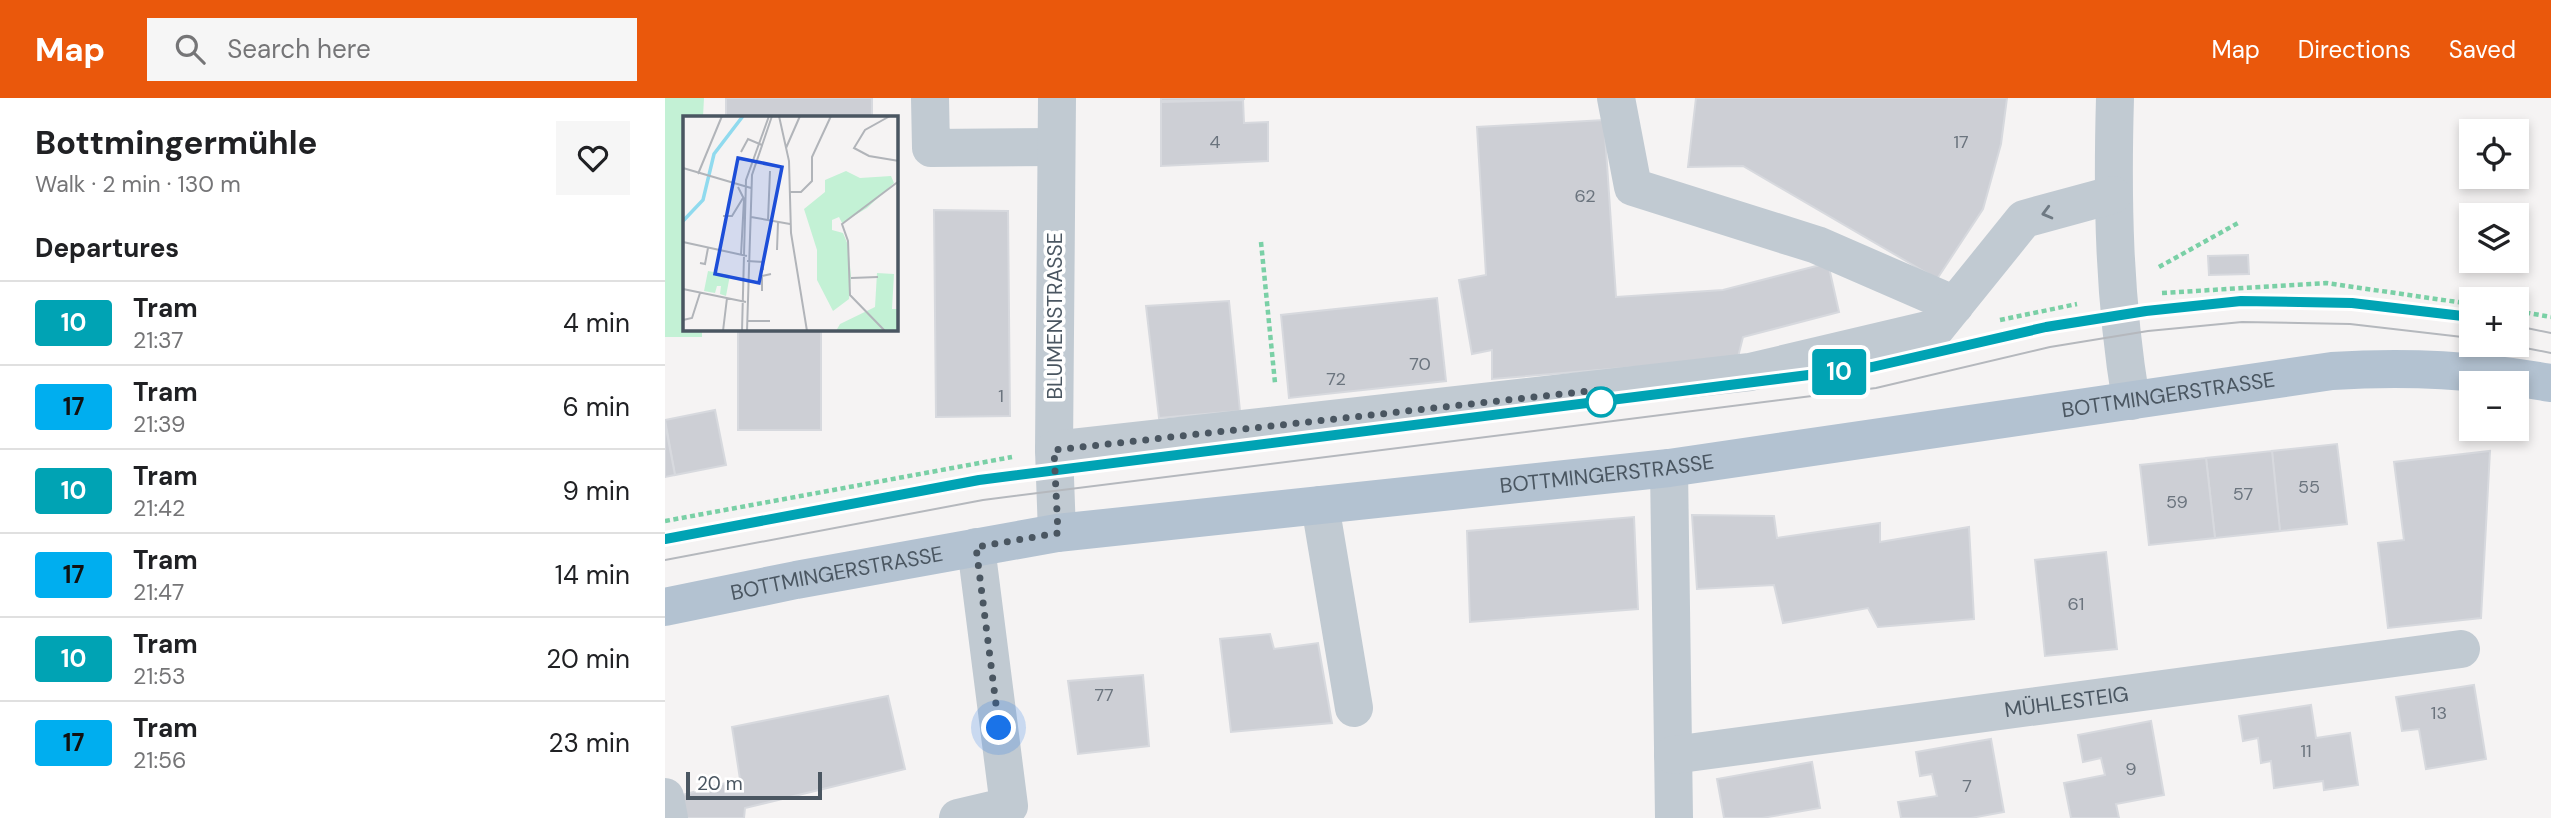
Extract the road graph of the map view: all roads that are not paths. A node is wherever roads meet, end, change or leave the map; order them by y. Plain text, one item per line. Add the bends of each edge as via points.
1 (930, 98) edge
2 (1057, 98) edge
3 (1616, 98) edge
4 (2115, 98) edge
5 (1055, 147) junction
6 (2112, 195) junction
7 (1945, 316) junction
8 (2551, 383) edge
9 (2131, 401) junction
10 (1054, 450) junction
11 (1669, 468) junction
12 (1319, 505) junction
13 (1058, 533) junction
14 (976, 547) junction
15 (665, 607) edge
16 (2461, 649) dead end
17 (1354, 708) dead end
18 (1673, 755) junction
19 (665, 797) edge
20 (669, 818) edge
21 (958, 818) edge
22 (1674, 818) edge

1 - 5 street via 930,148
2 - 5 street, BLUMENSTRASSE
3 - 7 street via 1633,187 1817,245
4 - 6 street
5 - 10 street, BLUMENSTRASSE
6 -> 7 street via 2024,219
6 - 9 street via 2120,336
7 - 10 street via 1750,372
8 - 9 main road, BOTTMINGERSTRASSE via 2395,367 2332,371
9 - 11 main road, BOTTMINGERSTRASSE
10 - 13 street, BLUMENSTRASSE
11 - 12 main road, BOTTMINGERSTRASSE
11 - 18 street
12 - 13 main road, BOTTMINGERSTRASSE
12 - 17 street
13 - 14 main road, BOTTMINGERSTRASSE
14 - 15 main road, BOTTMINGERSTRASSE
14 - 21 street via 1009,806
16 - 18 street, MÜHLESTEIG
18 - 22 street
19 - 20 street

